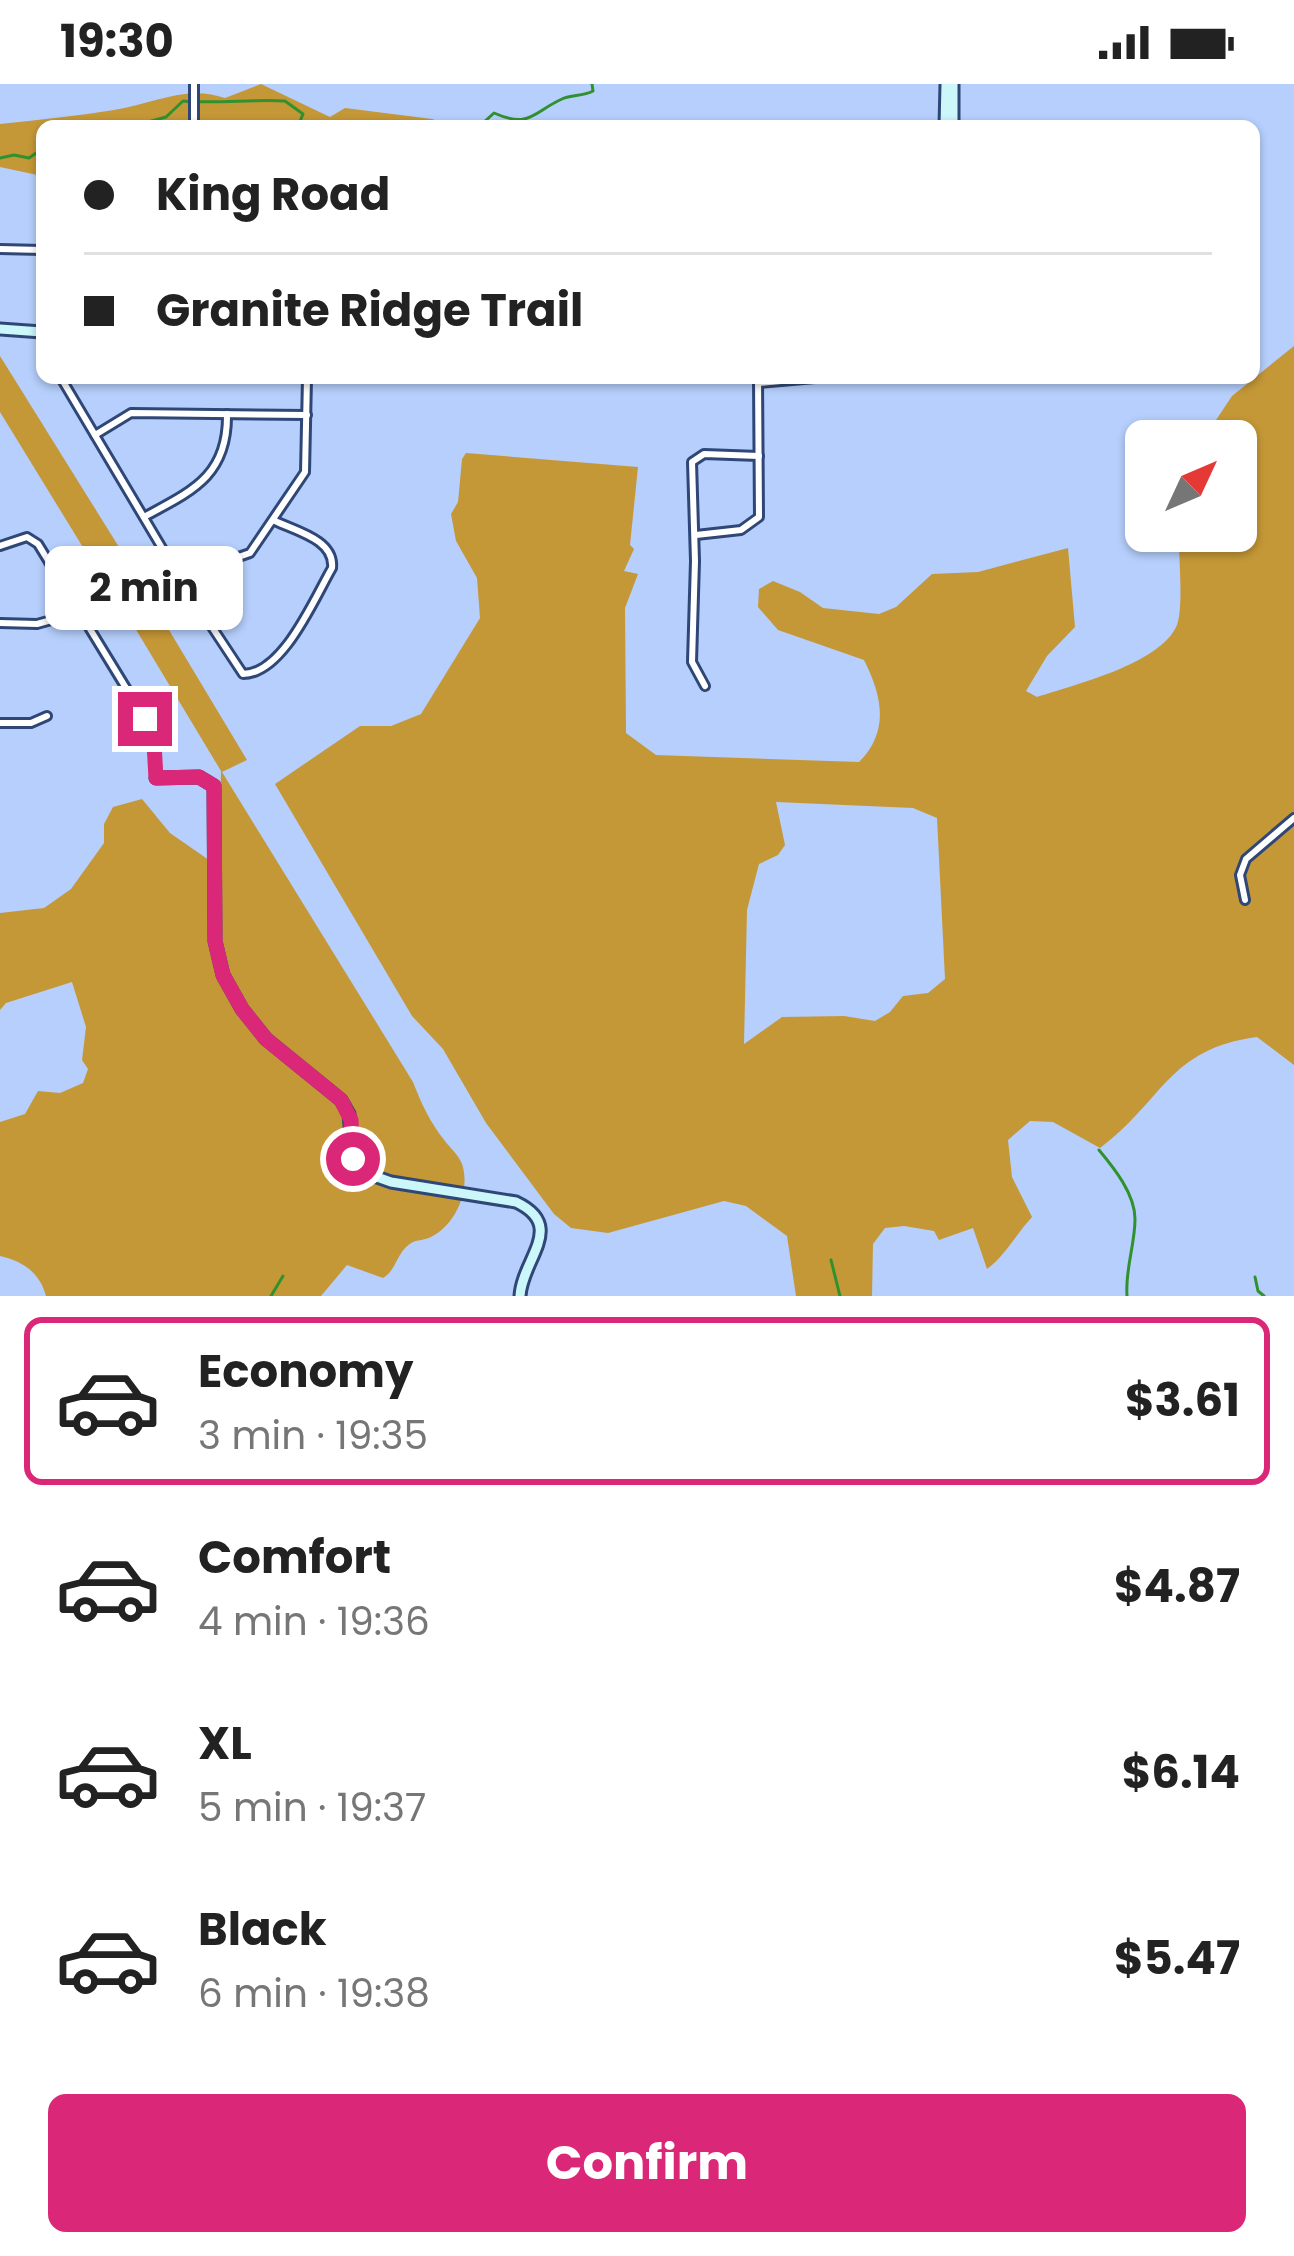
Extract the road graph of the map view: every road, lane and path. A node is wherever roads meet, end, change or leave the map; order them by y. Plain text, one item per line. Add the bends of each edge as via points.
1 (194, 84) edge
2 (950, 84) edge
3 (194, 120) edge
4 (949, 120) edge
5 (0, 249) edge
6 (36, 250) edge
7 (0, 329) edge
8 (36, 332) edge
9 (65, 384) edge
10 (308, 384) edge
11 (758, 384) edge
12 (227, 414) junction
13 (307, 416) junction
14 (95, 435) junction
15 (759, 456) junction
16 (143, 517) junction
17 (275, 520) junction
18 (695, 535) junction
19 (0, 547) edge
20 (182, 580) junction
21 (80, 612) junction
22 (0, 623) edge
23 (704, 686) dead end
24 (47, 716) dead end
25 (0, 723) edge
26 (156, 778) joint
27 (1294, 818) edge
28 (1245, 900) dead end
29 (520, 1296) edge

1 - 3 street
2 - 4 street
5 - 6 street
7 - 8 street
9 - 14 street
10 - 13 street
11 - 15 street
12 - 13 street
12 - 14 street via 131,413
12 - 16 street via 227,443 208,474
13 - 17 street via 305,472
14 - 16 street
15 - 18 street via 756,521
15 - 18 street via 695,458
16 - 20 street
17 - 20 street via 250,553
17 - 20 street via 334,559 290,640 263,669 238,670
18 - 23 street via 692,662
19 - 21 street via 33,538
20 - 21 street
21 - 22 street via 37,624
21 - 26 street via 145,719
24 - 25 street
26 - 29 street via 199,777 216,796 215,941 242,1009 341,1100 359,1171 530,1209 542,1235
27 - 28 street via 1246,859

